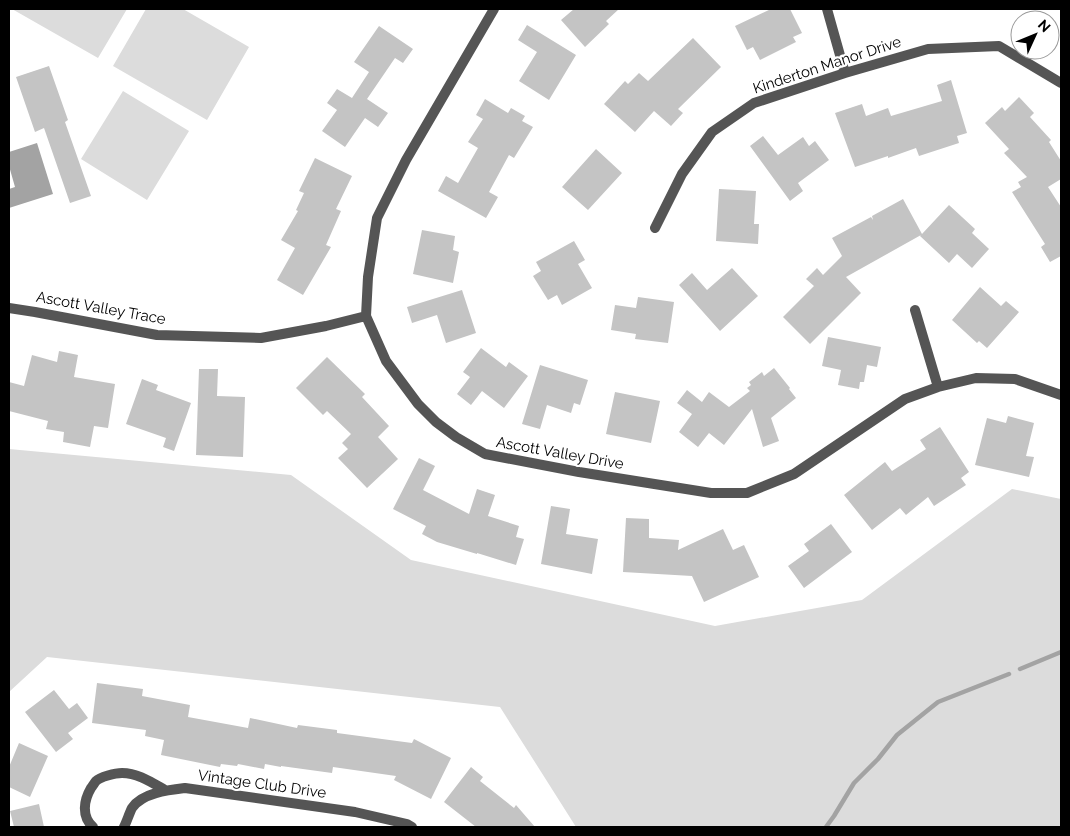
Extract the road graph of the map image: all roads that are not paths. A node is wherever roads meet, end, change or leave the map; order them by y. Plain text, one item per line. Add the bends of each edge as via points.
1 (494, 9) edge
2 (827, 9) edge
3 (845, 73) junction
4 (1061, 83) edge
5 (655, 228) dead end
6 (9, 308) edge
7 (915, 310) dead end
8 (366, 316) junction
9 (938, 387) junction
10 (1061, 395) edge
11 (165, 790) junction
12 (93, 827) edge
13 (124, 827) edge
14 (412, 827) edge

1 - 8 street, Ascott Valley Drive via 406,160 377,218
2 - 3 street
3 - 4 street, Kinderton Manor Drive via 928,49 999,46
3 - 5 street, Kinderton Manor Drive via 754,103 712,132 682,174
6 - 8 street, Ascott Valley Trace via 157,335 261,338
7 - 9 street
8 - 9 street, Ascott Valley Drive via 386,361 418,404 456,437 485,454 711,493 747,493 794,474 906,399
9 - 10 street, Ascott Valley Drive via 976,378 1016,379
11 - 12 street via 138,775 121,773 95,781 84,807 88,823
11 - 13 street, Vintage Club Drive via 144,798 132,807
11 - 14 street, Vintage Club Drive via 184,788 355,812

